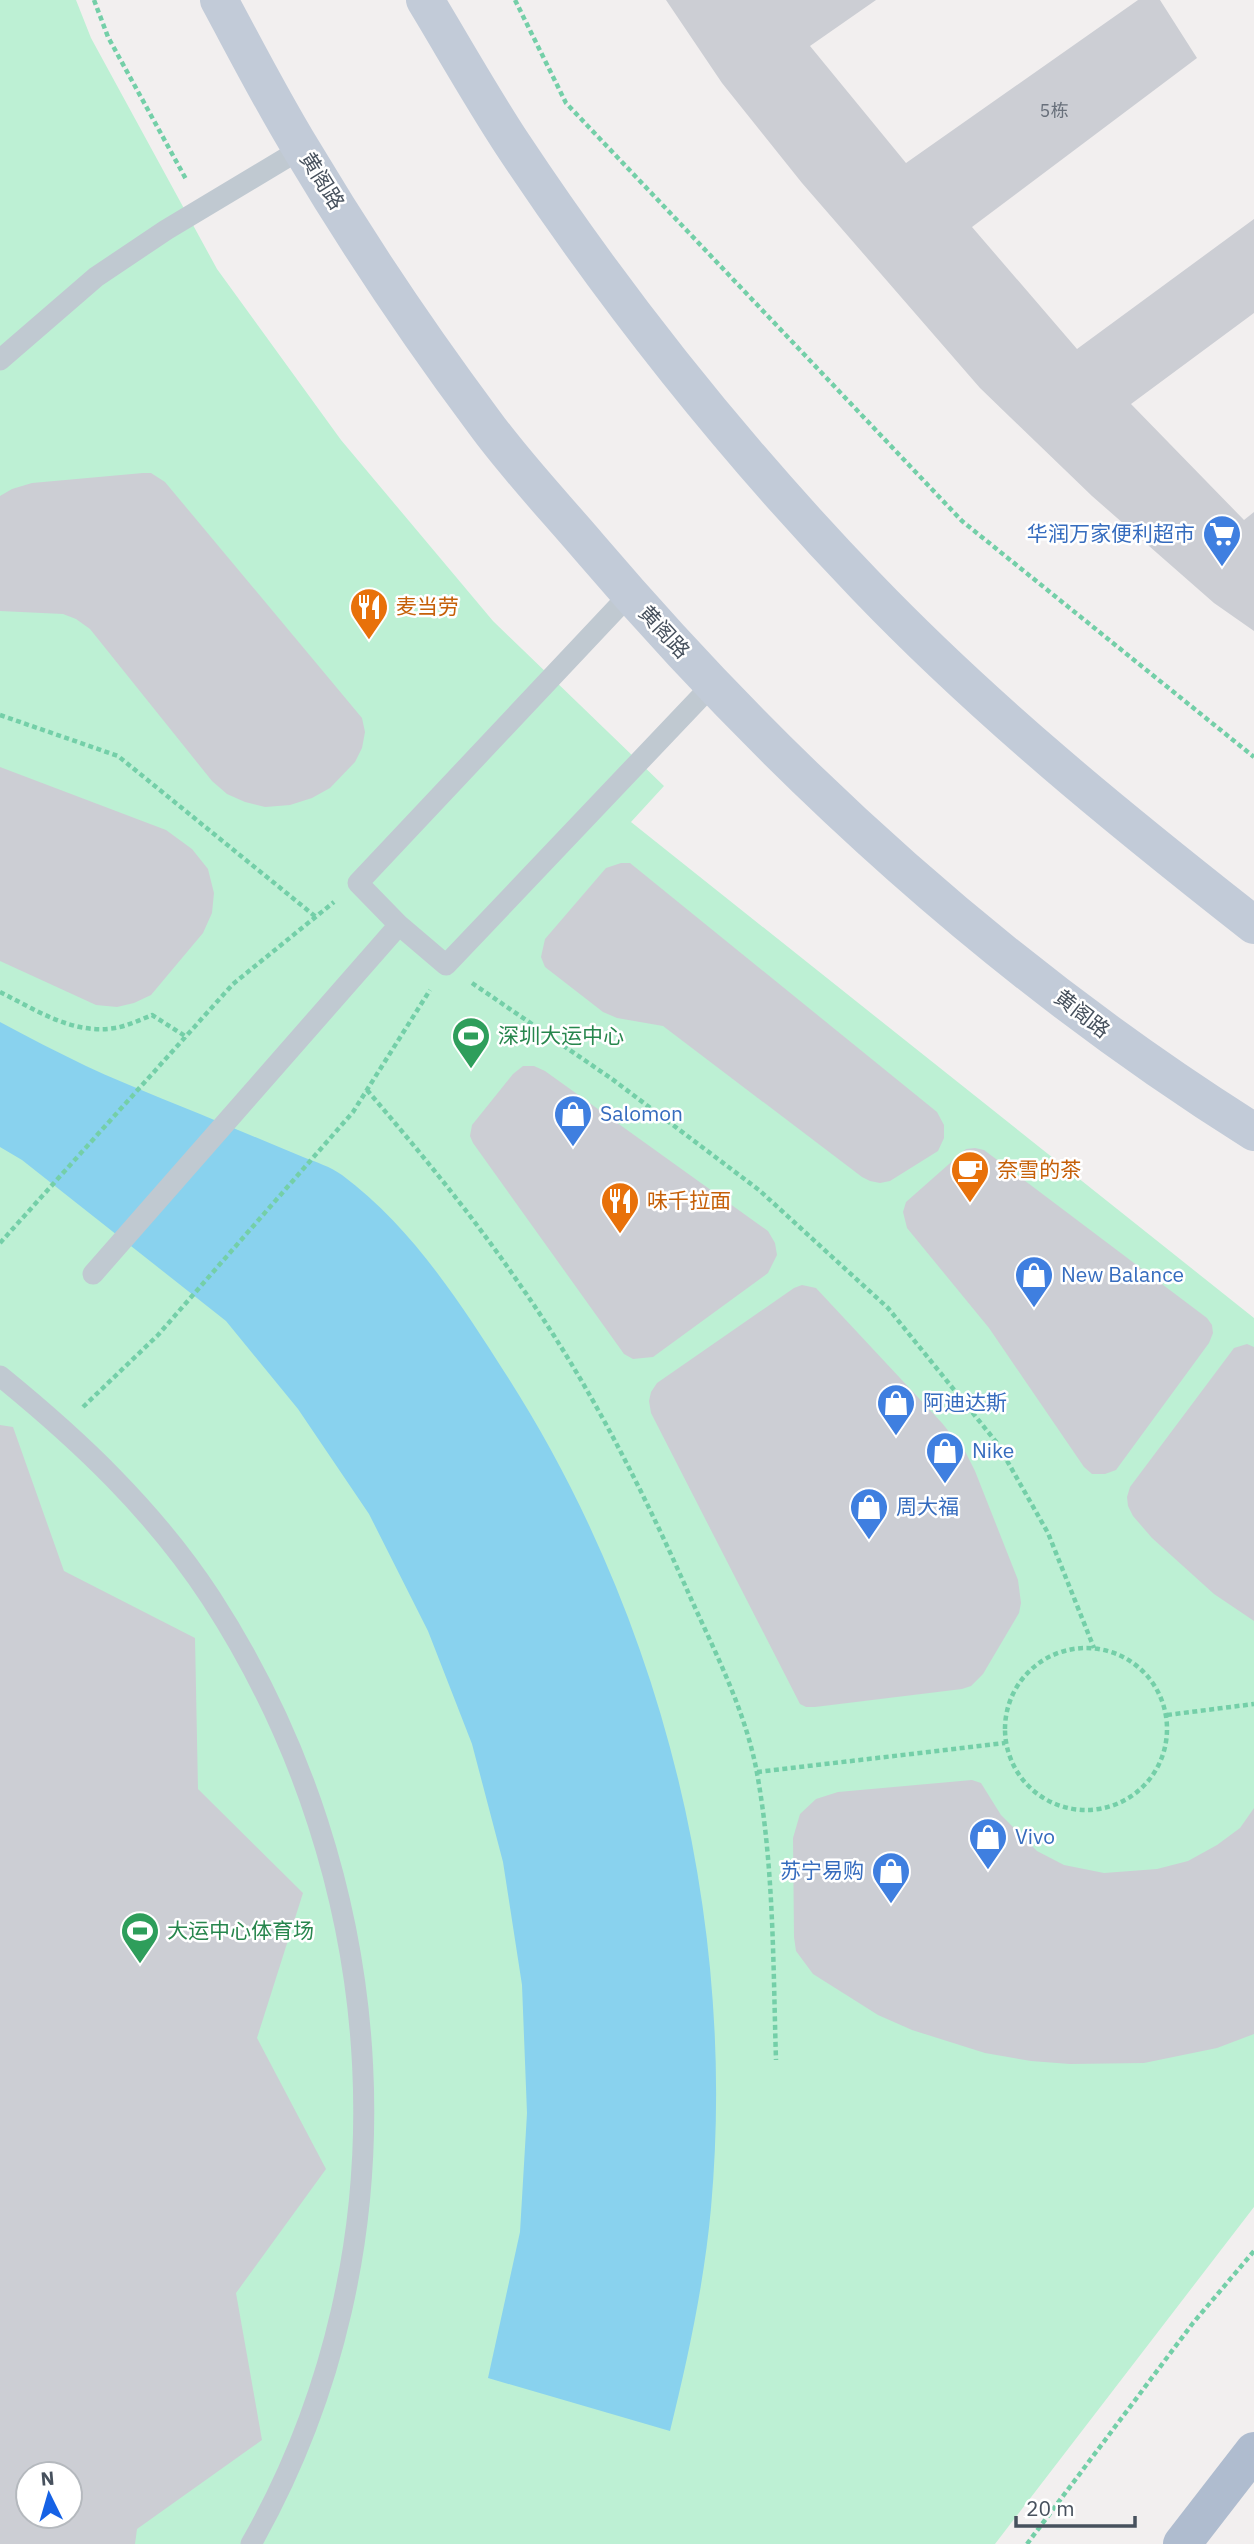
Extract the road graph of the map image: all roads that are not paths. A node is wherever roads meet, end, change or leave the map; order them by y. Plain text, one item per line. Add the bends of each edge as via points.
1 (219, 0) edge
2 (425, 0) edge
3 (301, 149) junction
4 (0, 360) edge
5 (630, 594) junction
6 (713, 684) junction
7 (400, 925) junction
8 (1254, 925) edge
9 (1254, 1132) edge
10 (93, 1274) dead end
11 (0, 1376) edge
12 (1254, 2451) edge
13 (251, 2544) edge
14 (1182, 2544) edge

1 - 3 main road, 黄阁路
2 - 8 main road via 512,144 611,286 737,444 867,587 1004,720
3 - 4 lane via 96,277
3 - 5 main road, 黄阁路 via 386,284 486,425
5 - 6 main road, 黄阁路
5 - 7 lane via 358,883
6 - 7 lane via 446,965
6 - 9 main road, 黄阁路 via 828,800 951,910 1105,1032
7 - 10 lane
11 - 13 lane via 116,1479 210,1597 283,1728 311,1797 350,1941 364,2091 355,2240 320,2386 294,2456
12 - 14 main road

